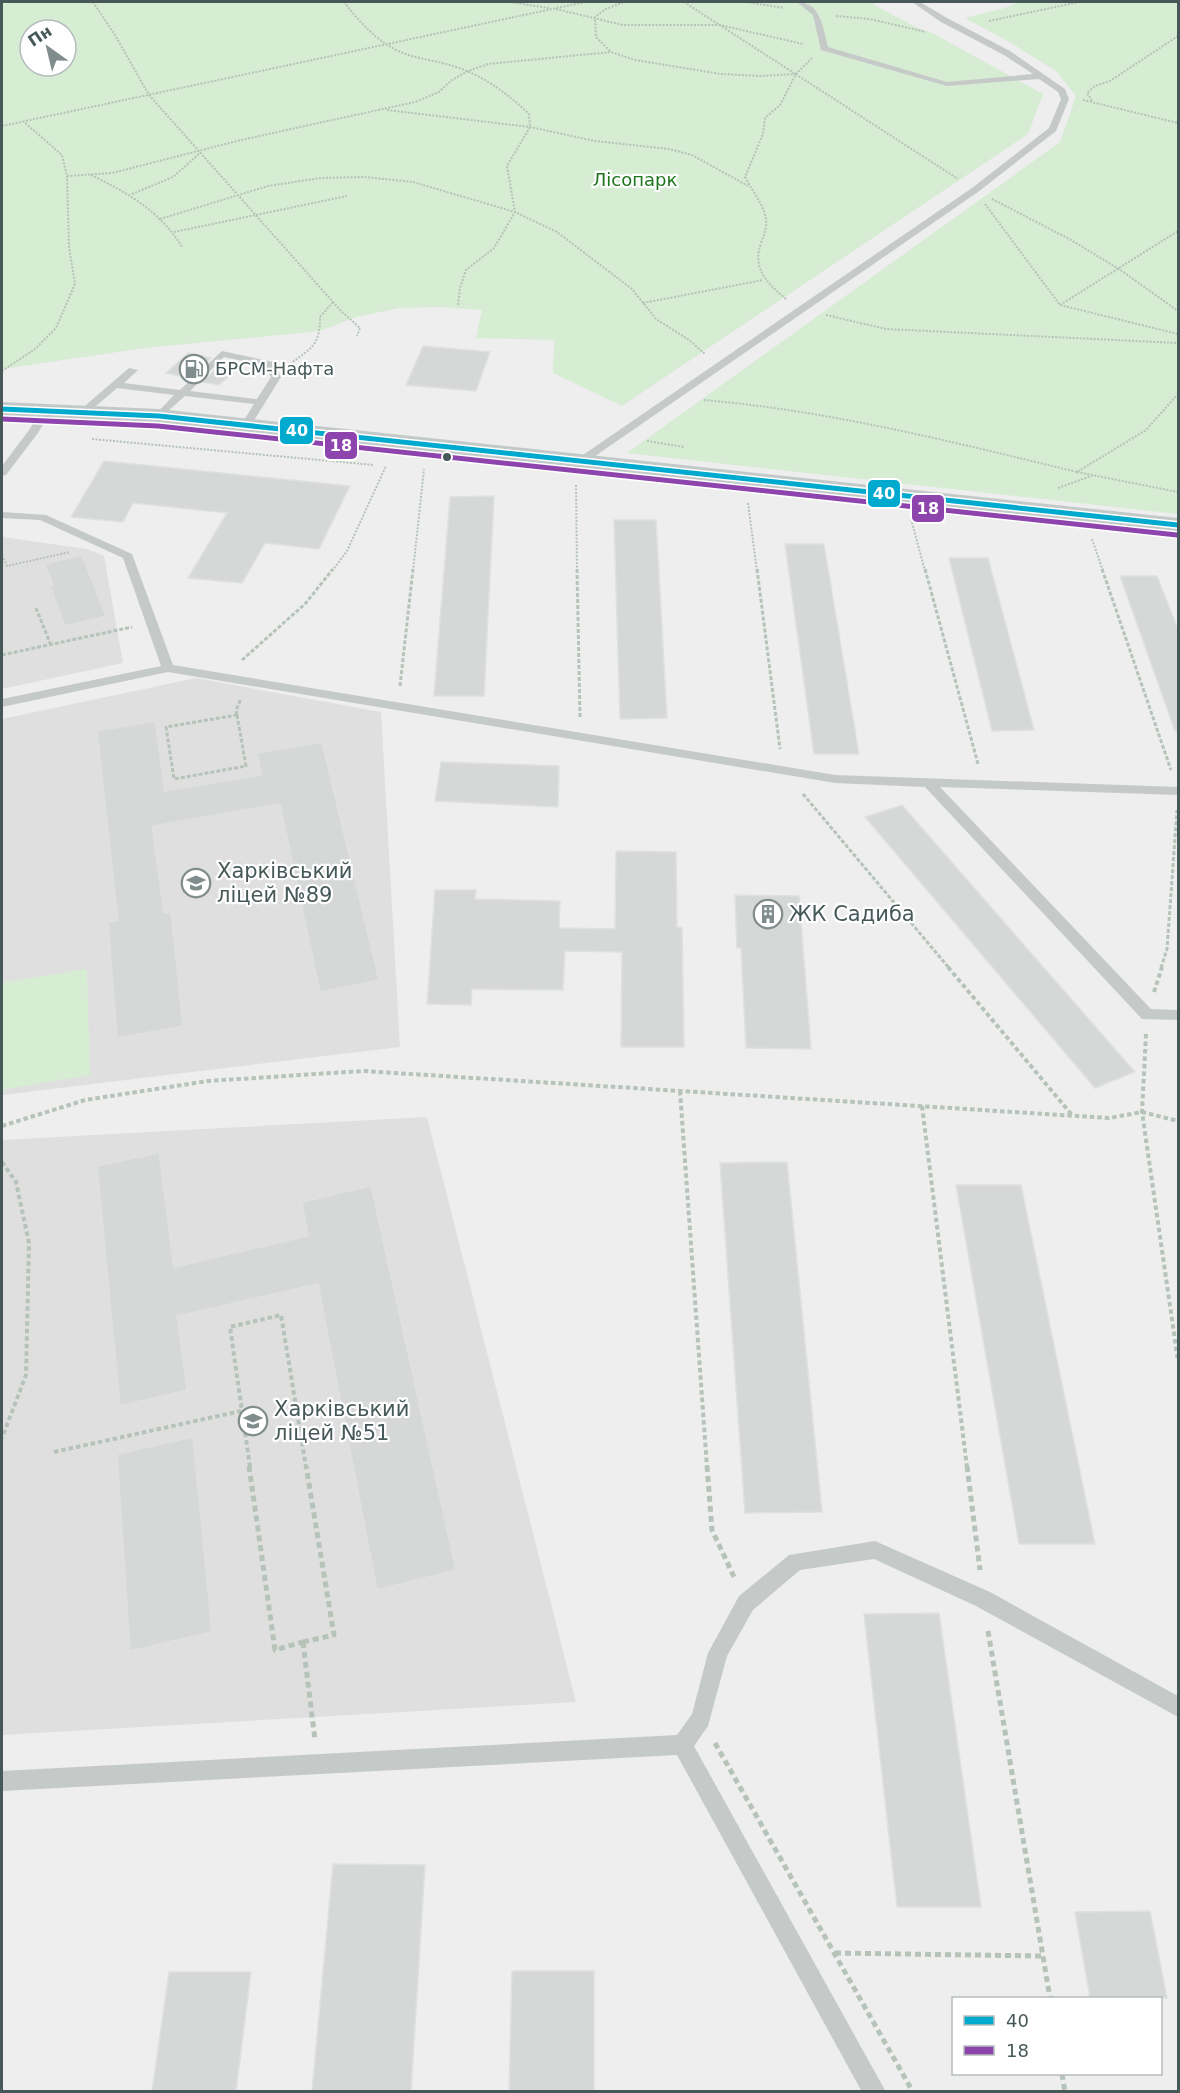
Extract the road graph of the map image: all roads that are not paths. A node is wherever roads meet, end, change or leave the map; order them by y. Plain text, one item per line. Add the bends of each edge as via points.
1 (800, 2) edge
2 (916, 2) edge
3 (1043, 76) junction
4 (133, 370) dead end
5 (114, 385) junction
6 (181, 394) junction
7 (260, 402) junction
8 (2, 409) edge
9 (47, 409) junction
10 (84, 411) junction
11 (159, 416) junction
12 (246, 425) junction
13 (584, 459) junction
14 (2, 473) edge
15 (2, 516) edge
16 (1179, 525) edge
17 (168, 668) junction
18 (2, 703) edge
19 (928, 782) junction
20 (1178, 791) edge
21 (1179, 1015) edge
22 (1179, 1707) edge
23 (682, 1745) junction
24 (2, 1781) edge
25 (875, 2091) edge

1 - 3 lane via 816,14 824,48 857,60 947,84
2 - 3 lane
3 - 13 lane via 1062,91 1065,99 1053,129 975,190
4 - 5 lane
5 - 6 lane
5 - 10 lane
6 - 7 lane
6 - 7 lane via 222,354 269,364 276,377
6 - 11 lane
7 - 12 lane
8 - 9 main road
9 - 10 main road
9 - 14 lane
10 - 11 main road
11 - 12 main road
12 - 13 main road
13 - 16 main road
15 - 17 lane via 42,517 128,556
17 - 18 lane
17 - 19 lane via 835,779
19 - 20 lane
19 - 21 lane via 1147,1015
22 - 23 lane via 983,1599 875,1550 796,1562 746,1603 718,1653 701,1719
23 - 24 lane
23 - 25 lane

